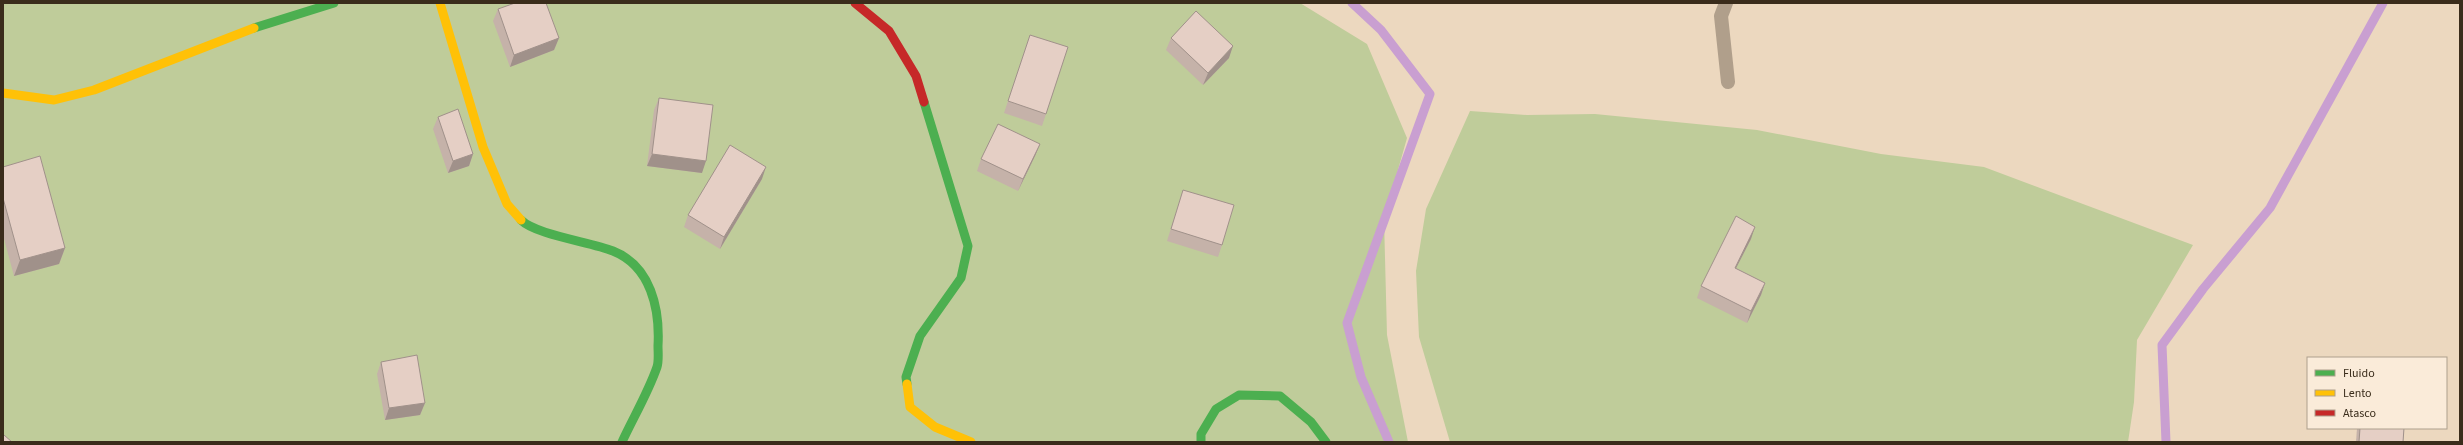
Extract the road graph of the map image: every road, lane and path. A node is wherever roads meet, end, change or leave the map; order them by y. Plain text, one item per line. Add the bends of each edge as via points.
1 (334, 3) edge
2 (440, 3) edge
3 (854, 3) edge
4 (1726, 3) edge
5 (1728, 82) dead end
6 (3, 93) edge
7 (622, 442) edge
8 (971, 442) edge
9 (1201, 442) edge
10 (1326, 442) edge

1 - 6 street via 279,19 94,90 54,100
2 - 7 street via 484,147 506,204 522,222 613,251 631,260 644,275 654,298 659,328 657,366
3 - 8 street via 889,31 916,76 968,246 961,278 920,336 906,377 910,407 935,427
4 - 5 lane via 1721,16
9 - 10 street via 1202,434 1216,409 1239,395 1280,396 1311,422

